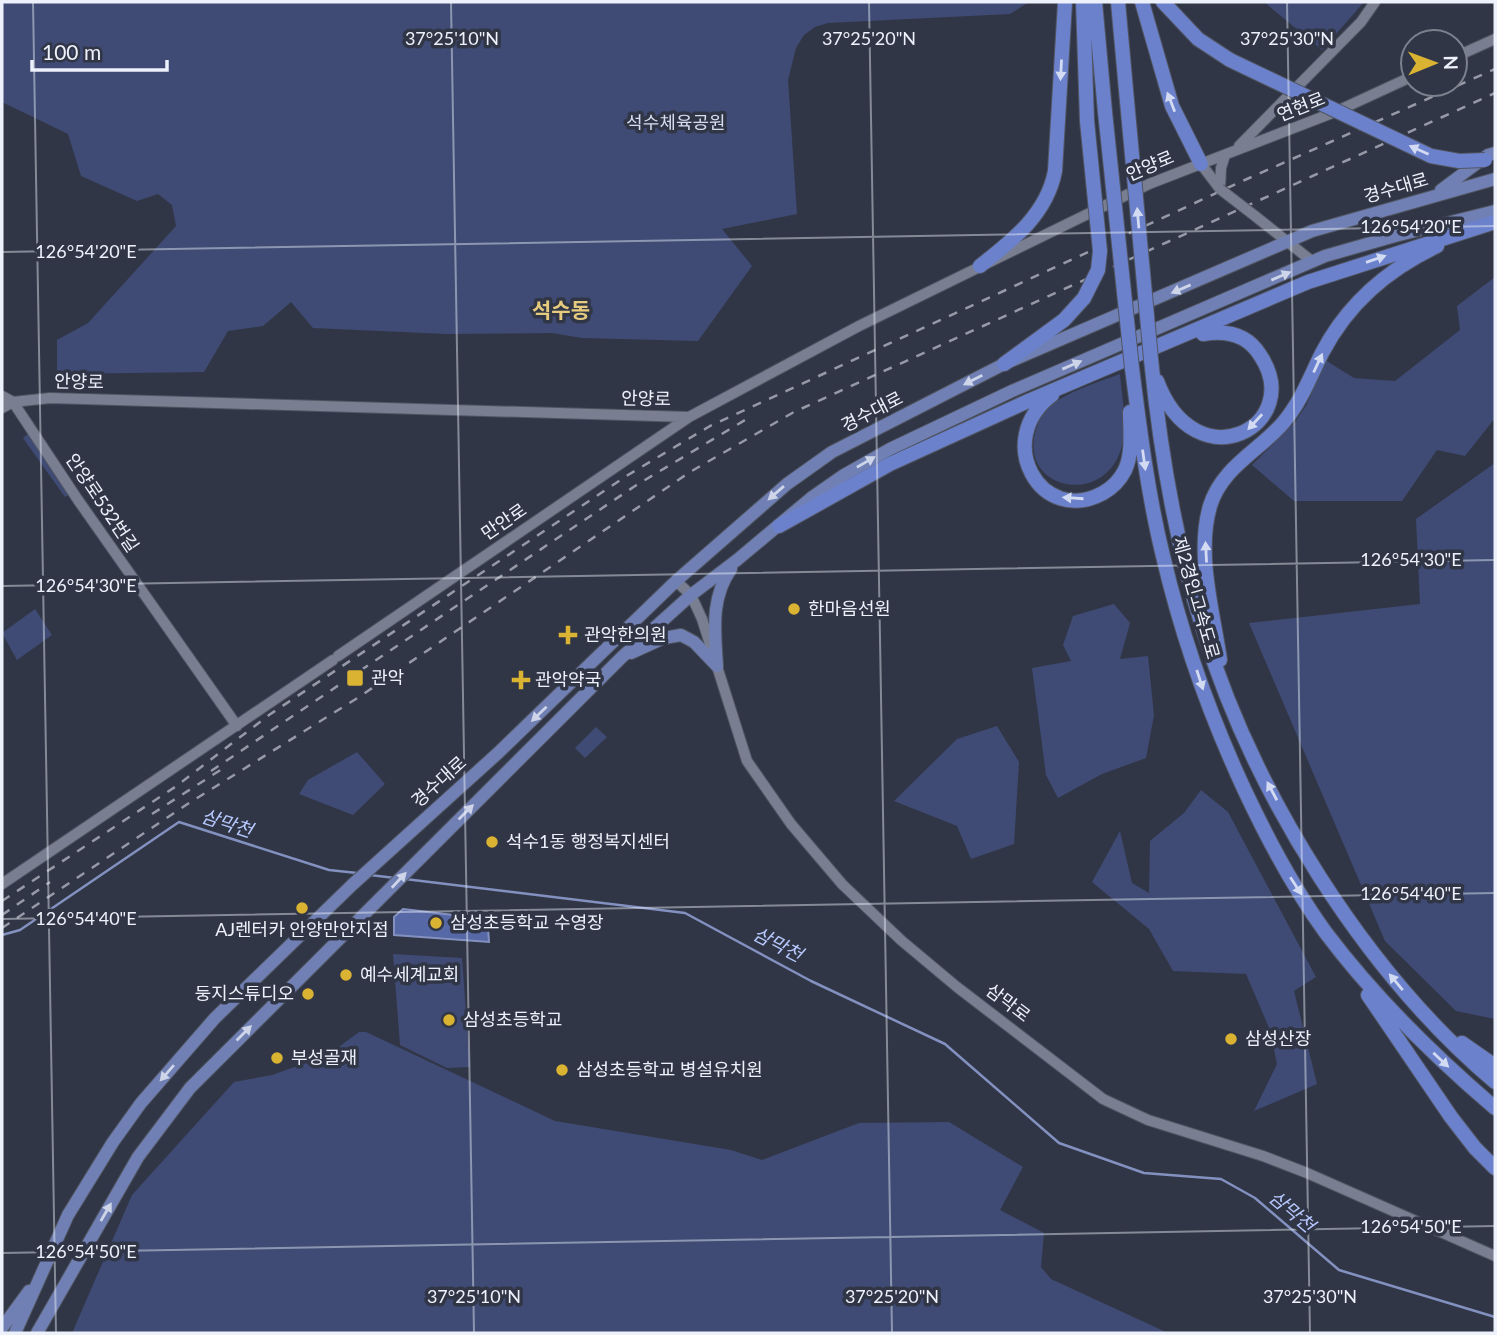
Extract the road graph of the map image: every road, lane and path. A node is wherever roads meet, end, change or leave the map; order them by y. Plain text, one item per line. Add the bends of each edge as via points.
1 (1065, 2) edge
2 (1083, 2) edge
3 (1095, 2) edge
4 (1118, 2) edge
5 (1142, 2) edge
6 (1163, 2) edge
7 (1375, 2) edge
8 (1495, 39) edge
9 (1469, 51) edge
10 (1399, 82) edge
11 (1301, 84) junction
12 (1335, 112) junction
13 (1237, 148) junction
14 (1225, 155) junction
15 (1492, 157) edge
16 (1200, 164) junction
17 (1495, 179) edge
18 (1220, 189) junction
19 (1435, 195) junction
20 (1494, 218) edge
21 (1289, 243) junction
22 (1314, 262) junction
23 (980, 266) junction
24 (1177, 340) junction
25 (1151, 359) junction
26 (1004, 364) junction
27 (1132, 368) junction
28 (1068, 384) junction
29 (2, 396) edge
30 (13, 402) junction
31 (2, 408) edge
32 (689, 417) junction
33 (779, 526) junction
34 (737, 560) junction
35 (676, 581) junction
36 (691, 595) junction
37 (622, 657) junction
38 (717, 666) junction
39 (1225, 692) junction
40 (237, 726) junction
41 (2, 884) edge
42 (1326, 933) junction
43 (1436, 1024) junction
44 (1495, 1066) edge
45 (1495, 1082) edge
46 (1495, 1108) edge
47 (1495, 1168) edge
48 (1495, 1256) edge
49 (42, 1275) junction
50 (48, 1314) junction
51 (2, 1328) edge
52 (15, 1333) edge
53 (37, 1333) edge
54 (43, 1333) edge

1 -> 23 highway via 1054,178 1031,221
2 - 26 highway, bridge via 1087,121 1100,251 1095,279 1064,320
3 - 27 highway, 제2경인고속도로, bridge
25 -> 4 highway, 제2경인고속도로, bridge
16 -> 5 highway via 1172,106
15 -> 6 highway, bridge via 1459,161 1431,156 1230,60 1198,39
7 - 11 street
8 - 9 street
10 - 12 street, 연현로
11 - 12 street
11 - 13 street
12 - 13 street, 연현로
13 - 14 street, 연현로
14 - 16 street, 연현로
14 - 18 street
15 - 19 main road via 1488,155
16 - 18 street, 안양로
16 - 23 street, 안양로
17 - 19 main road, 경수대로
18 - 21 street, 안양로, bridge
19 - 21 main road, 경수대로 via 1312,231
20 - 22 main road via 1395,236
24 -> 20 highway via 1308,282
39 -> 20 highway via 1205,535 1219,488 1236,464 1291,413 1342,318 1368,291 1423,253
21 - 22 street
21 -> 26 main road, 경수대로
33 -> 22 main road via 833,483 890,449 1012,391
23 - 32 street, 안양로
24 -> 25 highway via 1231,333 1256,349 1267,369 1270,389 1264,412 1250,429 1224,438 1182,422 1158,385
24 - 28 highway
25 - 39 highway, 제2경인고속도로 via 1170,498 1203,629
26 -> 35 main road, 경수대로 via 832,452 786,484
27 -> 28 highway via 1125,469 1109,489 1086,499 1046,490 1031,474 1024,453 1033,415
27 -> 42 highway, 제2경인고속도로 via 1163,556 1208,702 1281,863
28 - 33 highway via 890,464
29 - 30 street
30 - 31 street, 안양로
30 - 32 street, 안양로 via 50,398
30 - 40 street, 안양로532번길
32 - 40 street, 만안로
33 - 34 main road
34 - 36 main road
34 - 38 main road via 720,584 716,604
35 - 36 street, 삼막로
35 -> 49 main road, 경수대로 via 215,1018 113,1142 68,1215
36 - 37 main road
36 - 38 street, 삼막로
37 - 38 main road via 681,635
50 -> 37 main road via 138,1157 190,1088
38 - 48 street, 삼막로 via 747,761 791,824 834,874 902,941 1103,1099 1148,1120 1307,1173
43 -> 39 highway, 제2경인고속도로 via 1379,961 1330,891 1262,773
40 - 41 street, 만안로
42 -> 46 highway, 제2경인고속도로 via 1401,1022
42 - 47 highway via 1432,1090
43 - 44 highway
43 - 45 highway, 제2경인고속도로 via 1456,1049
49 - 51 main road
49 - 52 main road
50 - 53 main road
50 - 54 main road

